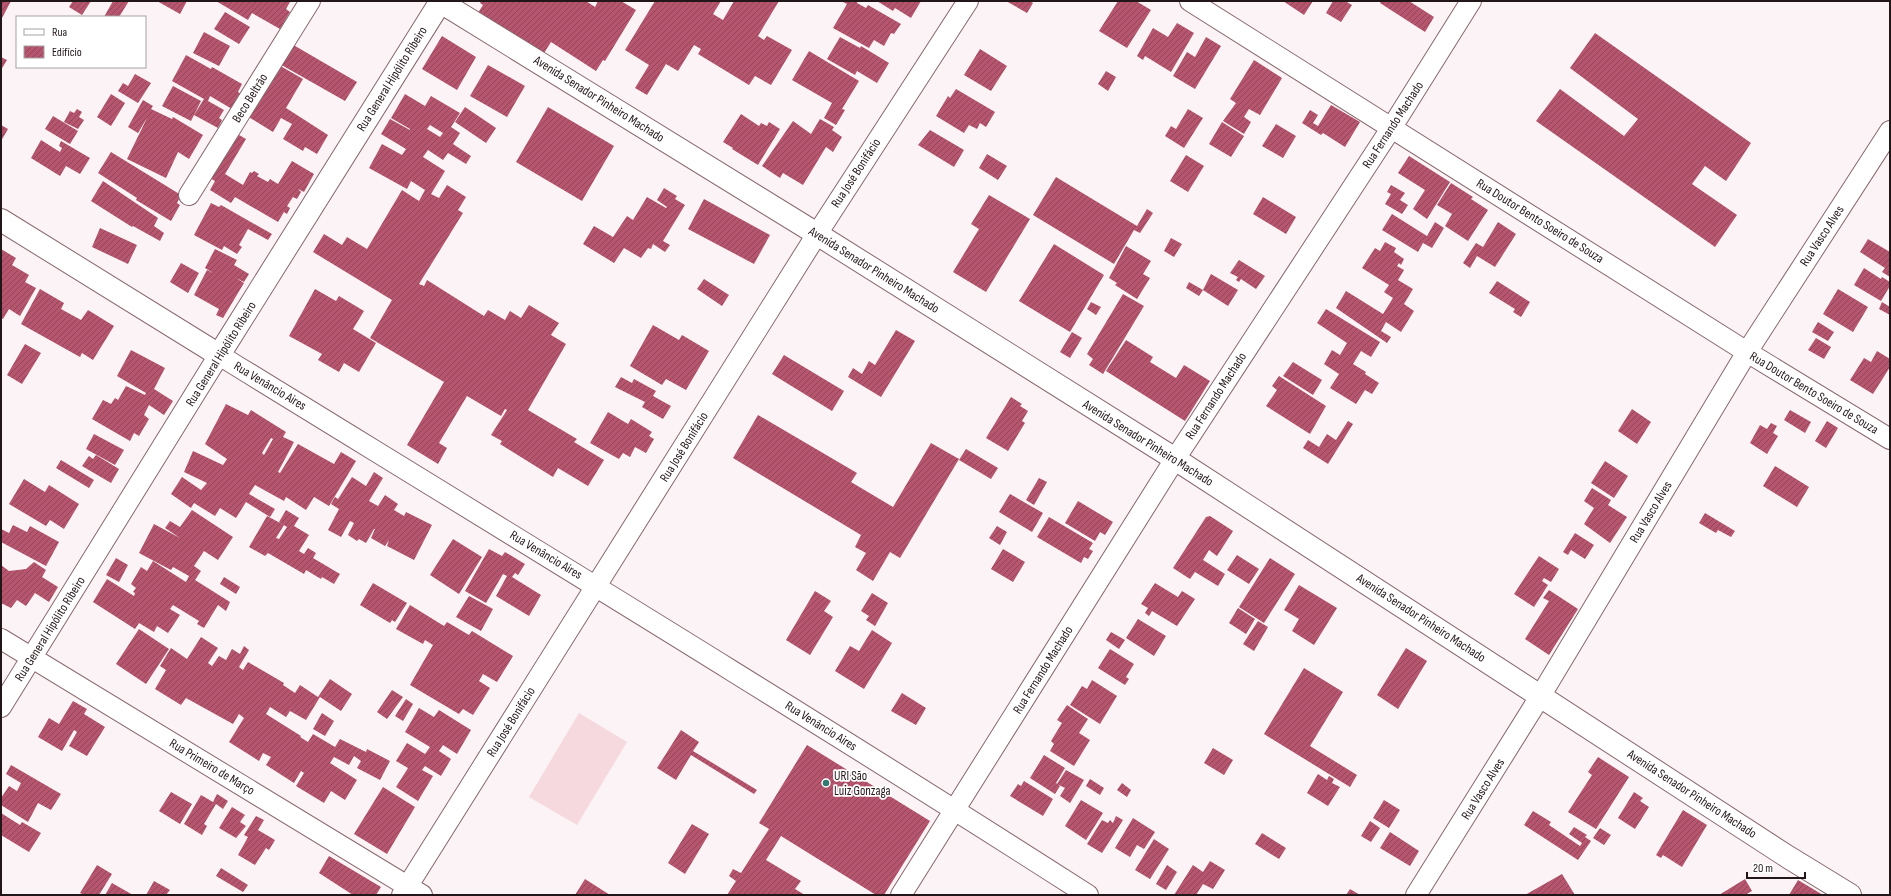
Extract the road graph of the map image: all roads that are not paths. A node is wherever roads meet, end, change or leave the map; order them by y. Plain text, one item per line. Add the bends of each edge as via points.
1 (310, 1) edge
2 (440, 1) edge
3 (968, 1) edge
4 (1190, 1) edge
5 (1471, 1) edge
6 (1392, 127) junction
7 (1890, 131) edge
8 (189, 195) dead end
9 (1, 220) edge
10 (817, 234) junction
11 (1747, 352) junction
12 (219, 356) junction
13 (1890, 439) edge
14 (1175, 459) junction
15 (597, 586) junction
16 (1, 639) edge
17 (32, 659) junction
18 (1541, 695) junction
19 (1, 708) edge
20 (956, 810) junction
21 (411, 892) edge
22 (901, 895) edge
23 (1088, 895) edge
24 (1416, 895) edge
25 (1850, 895) edge

1 - 8 street, Beco Beltrão
2 - 10 main road, Avenida Senador Pinheiro Machado
2 - 12 main road, Rua General Hipólito Ribeiro
3 - 10 street, Rua José Bonifácio
4 - 6 street, Rua Doutor Bento Soeiro de Souza
5 - 6 street, Rua Fernando Machado
6 - 11 street, Rua Doutor Bento Soeiro de Souza
6 - 14 street, Rua Fernando Machado
7 - 11 street, Rua Vasco Alves
9 - 12 main road, Rua Venâncio Aires
10 - 14 main road, Avenida Senador Pinheiro Machado
10 - 15 street, Rua José Bonifácio
11 - 13 street, Rua Doutor Bento Soeiro de Souza
11 - 18 street, Rua Vasco Alves
12 - 15 street, Rua Venâncio Aires
12 - 17 street, Rua General Hipólito Ribeiro
14 - 18 main road, Avenida Senador Pinheiro Machado
14 - 20 street, Rua Fernando Machado
15 - 20 street, Rua Venâncio Aires
15 - 21 street, Rua José Bonifácio
16 - 17 street, Rua Primeiro de Março
17 - 19 street, Rua General Hipólito Ribeiro
17 - 21 street, Rua Primeiro de Março
18 - 24 street, Rua Vasco Alves
18 - 25 main road, Avenida Senador Pinheiro Machado
20 - 22 street, Rua Fernando Machado
20 - 23 street, Rua Venâncio Aires

